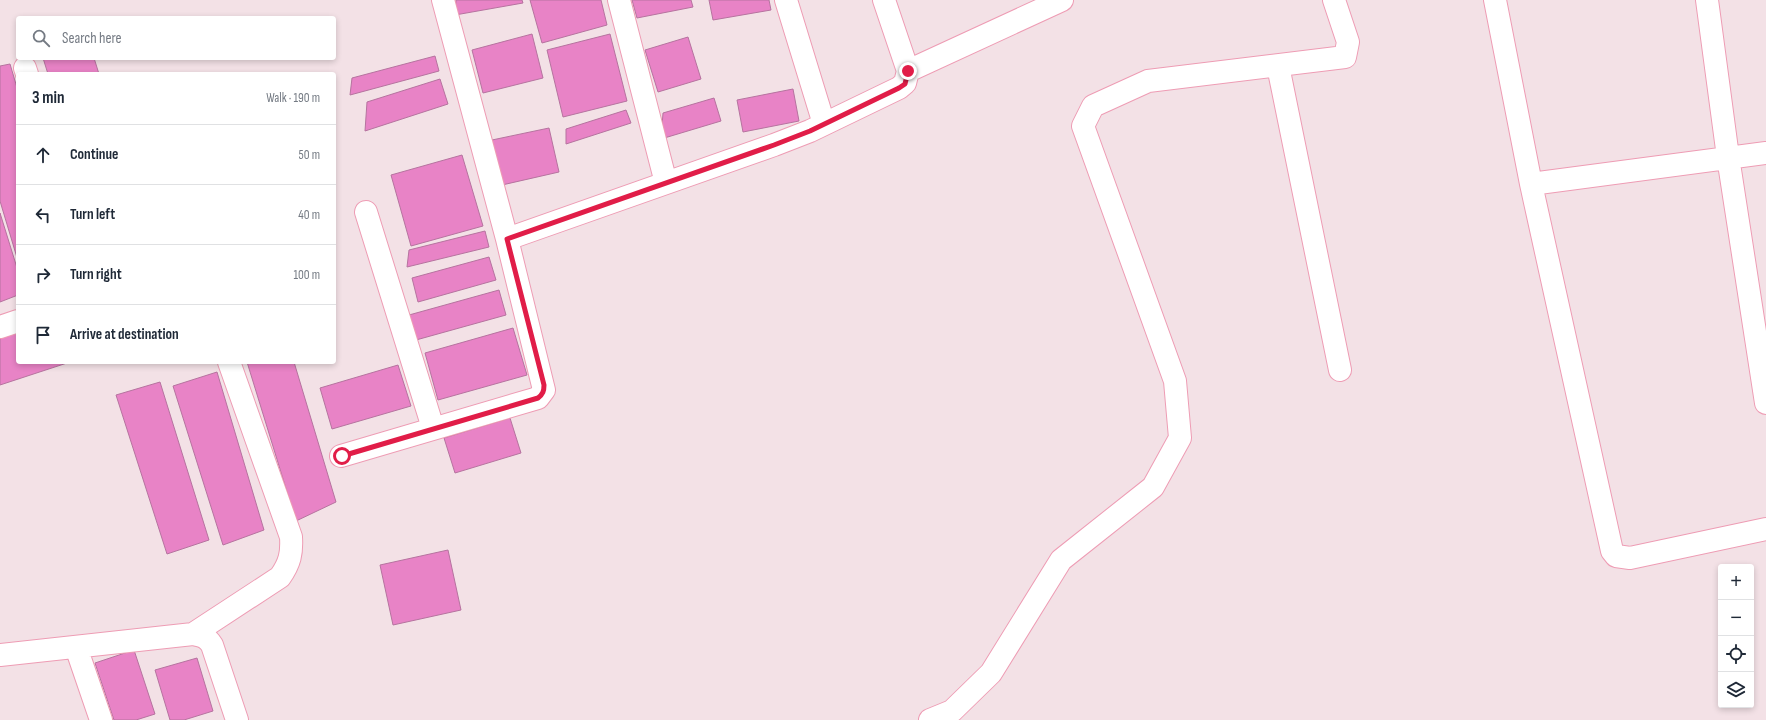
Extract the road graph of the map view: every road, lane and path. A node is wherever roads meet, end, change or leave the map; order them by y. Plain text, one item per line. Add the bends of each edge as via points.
1 (443, 0) edge
2 (619, 0) edge
3 (786, 0) edge
4 (884, 0) edge
5 (1062, 0) edge
6 (1334, 0) edge
7 (1495, 0) edge
8 (1707, 0) edge
9 (1278, 66) junction
10 (908, 71) junction
11 (824, 124) junction
12 (1766, 153) edge
13 (1728, 157) junction
14 (666, 183) junction
15 (1531, 184) junction
16 (366, 212) dead end
17 (507, 239) junction
18 (16, 322) edge
19 (0, 327) edge
20 (230, 364) edge
21 (1340, 370) dead end
22 (1766, 403) edge
23 (433, 428) junction
24 (342, 456) dead end
25 (1766, 529) edge
26 (194, 634) junction
27 (76, 647) junction
28 (0, 655) edge
29 (101, 720) edge
30 (237, 720) edge
31 (930, 720) edge

1 - 17 street
2 - 14 street
3 - 11 street
4 - 10 street
5 - 10 street
6 - 9 street via 1348,42 1345,57
7 - 15 street
8 - 13 street
9 - 21 street
9 - 31 street via 1148,82 1093,106 1083,126 1175,381 1180,438 1153,487 1061,560 992,673 952,711
10 - 11 street via 905,84 899,88
11 - 14 street via 774,145
12 - 13 street
13 - 15 street
13 - 22 street
14 - 17 street
15 - 25 street via 1612,551 1616,556 1630,558
16 - 23 street
17 - 23 street via 544,390 538,398
18 - 19 street
20 - 26 street via 291,537 292,552 288,566 280,577
23 - 24 street
26 - 27 street
26 - 30 street via 208,638 212,645
27 - 28 street
27 - 29 street

